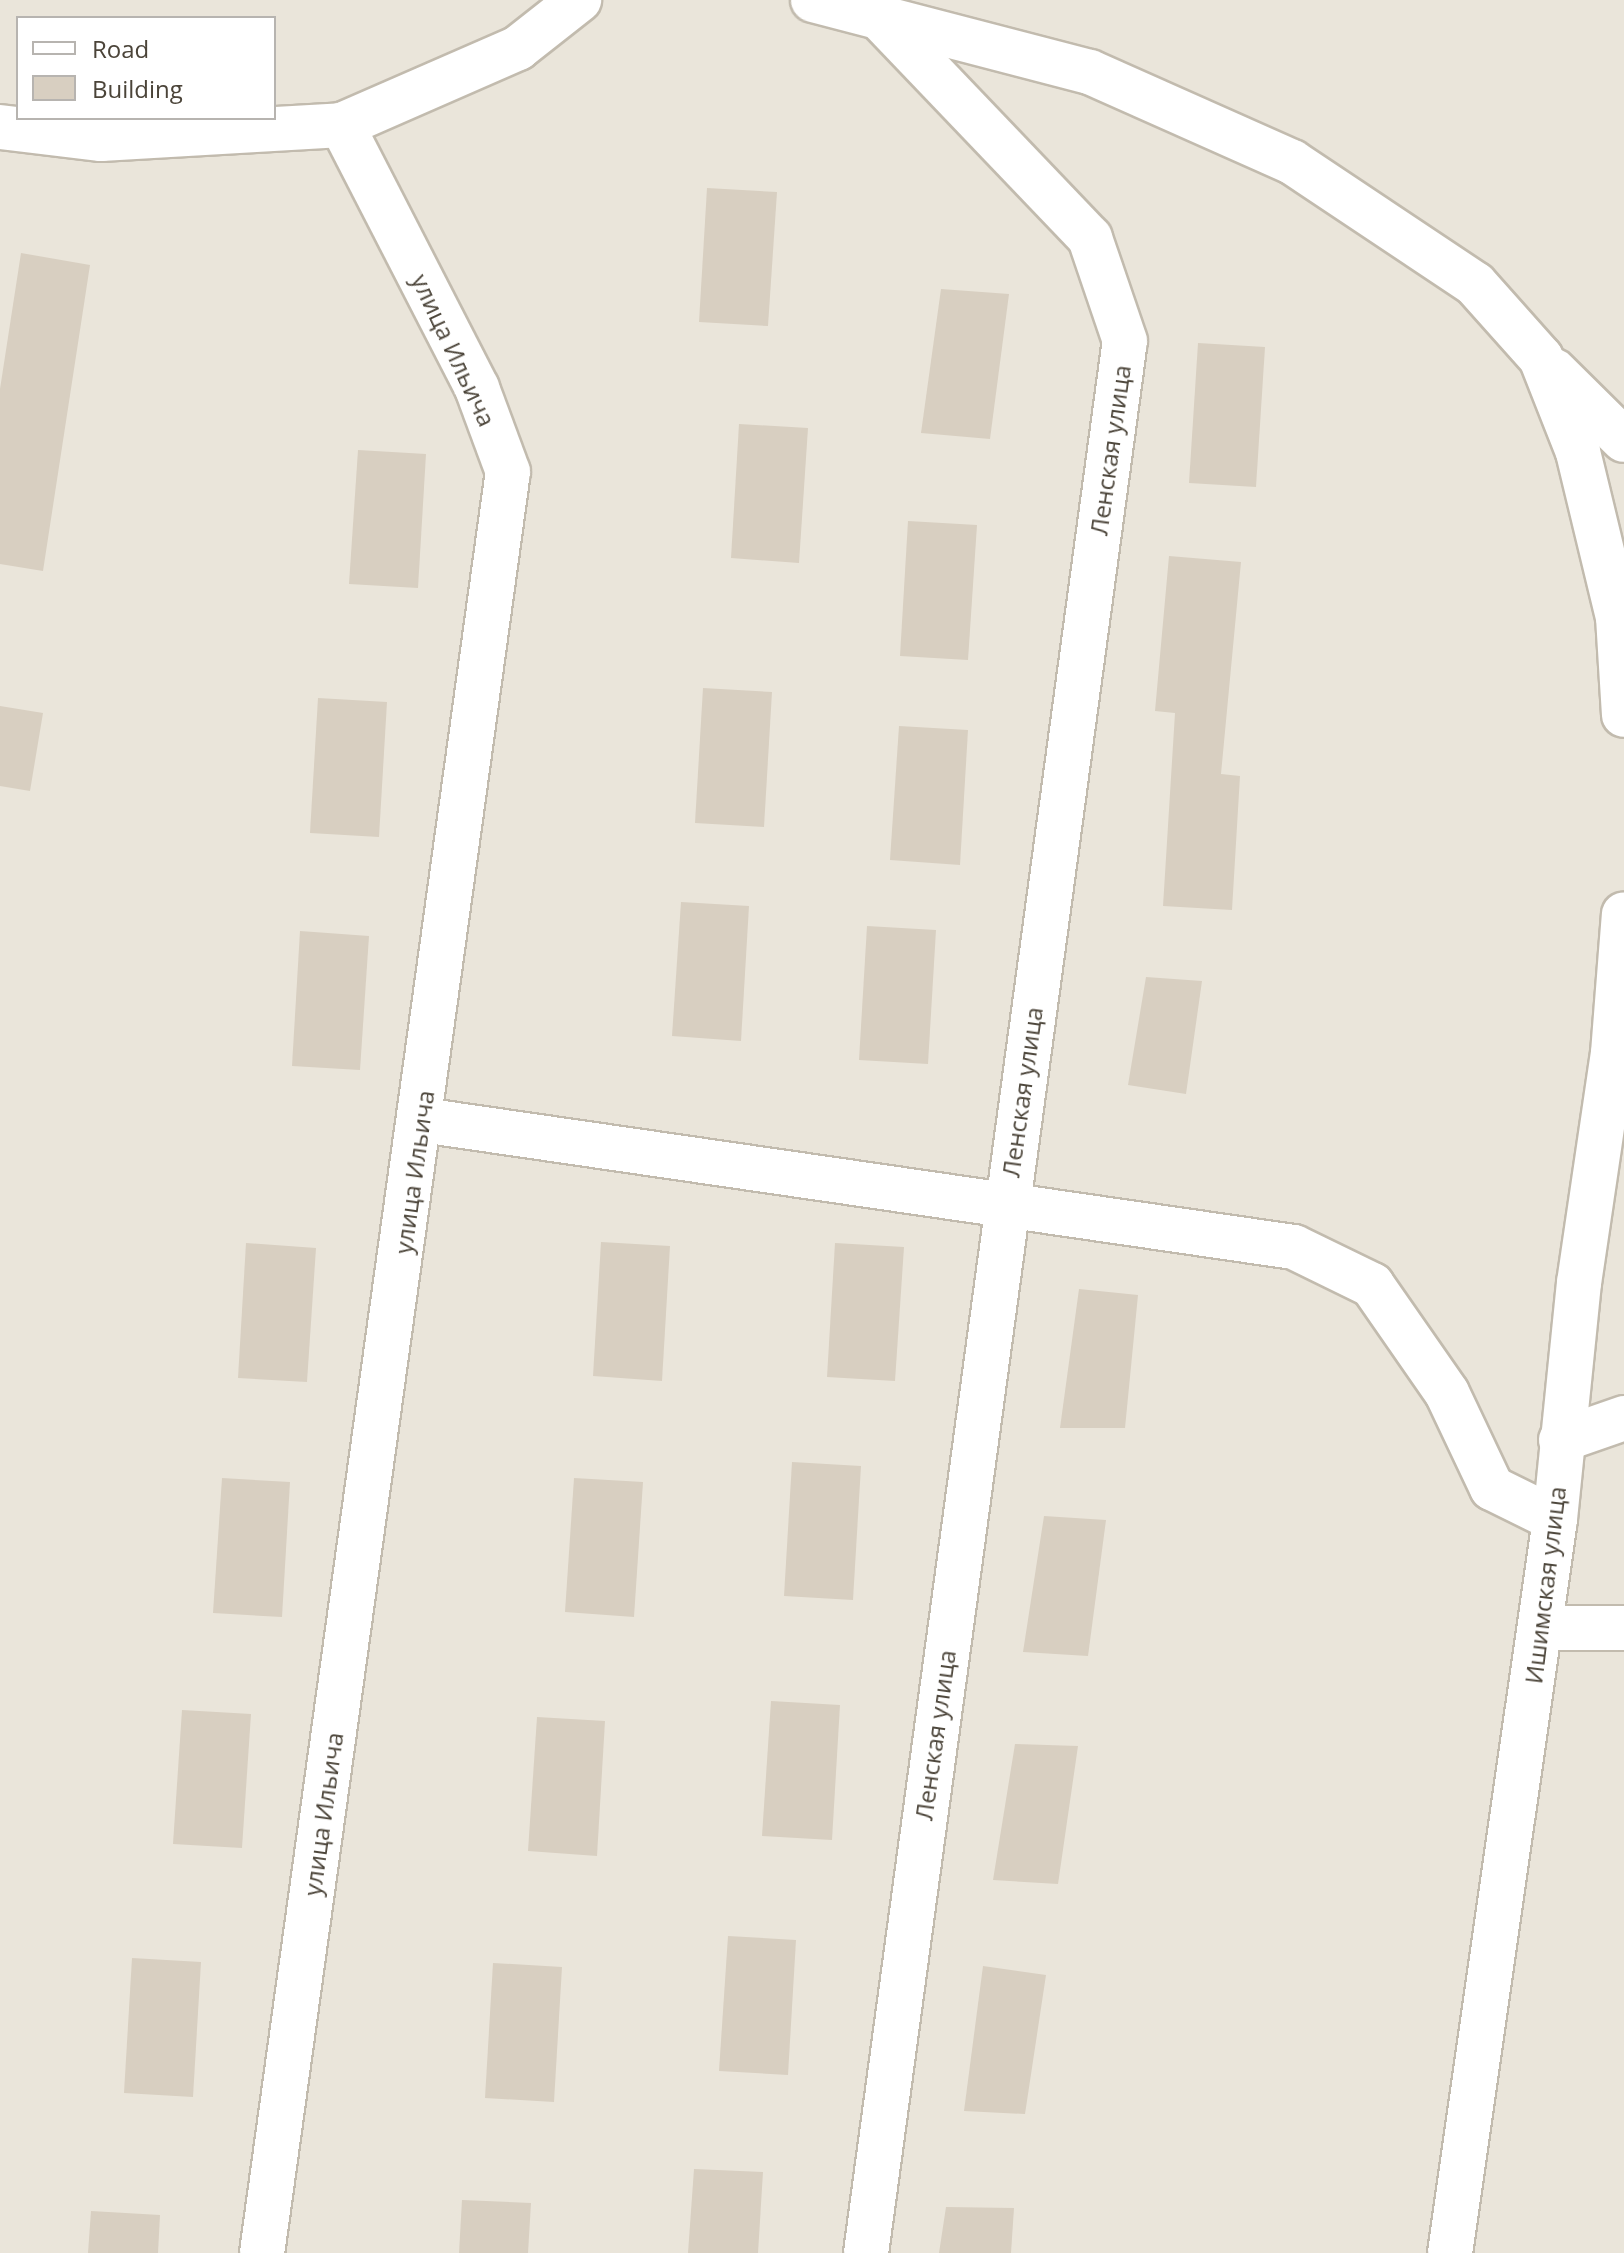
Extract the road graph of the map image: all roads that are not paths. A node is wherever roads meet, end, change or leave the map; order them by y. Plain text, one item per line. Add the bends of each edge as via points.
1 (579, 0) edge
2 (813, 0) edge
3 (880, 18) junction
4 (342, 125) junction
5 (0, 127) edge
6 (1541, 358) junction
7 (1624, 440) edge
8 (1624, 715) edge
9 (1624, 914) edge
10 (422, 1120) junction
11 (1007, 1203) junction
12 (1624, 1418) edge
13 (1561, 1440) junction
14 (1555, 1519) junction
15 (1540, 1628) junction
16 (1624, 1628) edge
17 (262, 2253) edge
18 (866, 2253) edge
19 (1450, 2253) edge

1 - 4 street via 518,48
2 - 3 street
3 - 6 street via 1090,72 1292,162 1475,284
3 - 11 street, Ленская улица via 1090,238 1125,341
4 - 5 street via 101,139
4 - 10 street, улица Ильича via 477,388 508,472
6 - 7 street
6 - 8 street via 1578,452 1618,617
9 - 13 street, Ишимская улица via 1613,1053
10 - 11 street
10 - 17 street, улица Ильича
11 - 14 street via 1294,1247 1372,1285 1447,1393 1492,1488
11 - 18 street, Ленская улица
12 - 13 street
13 - 14 street, Ишимская улица
14 - 15 street, Ишимская улица
15 - 16 street
15 - 19 street, Ишимская улица

